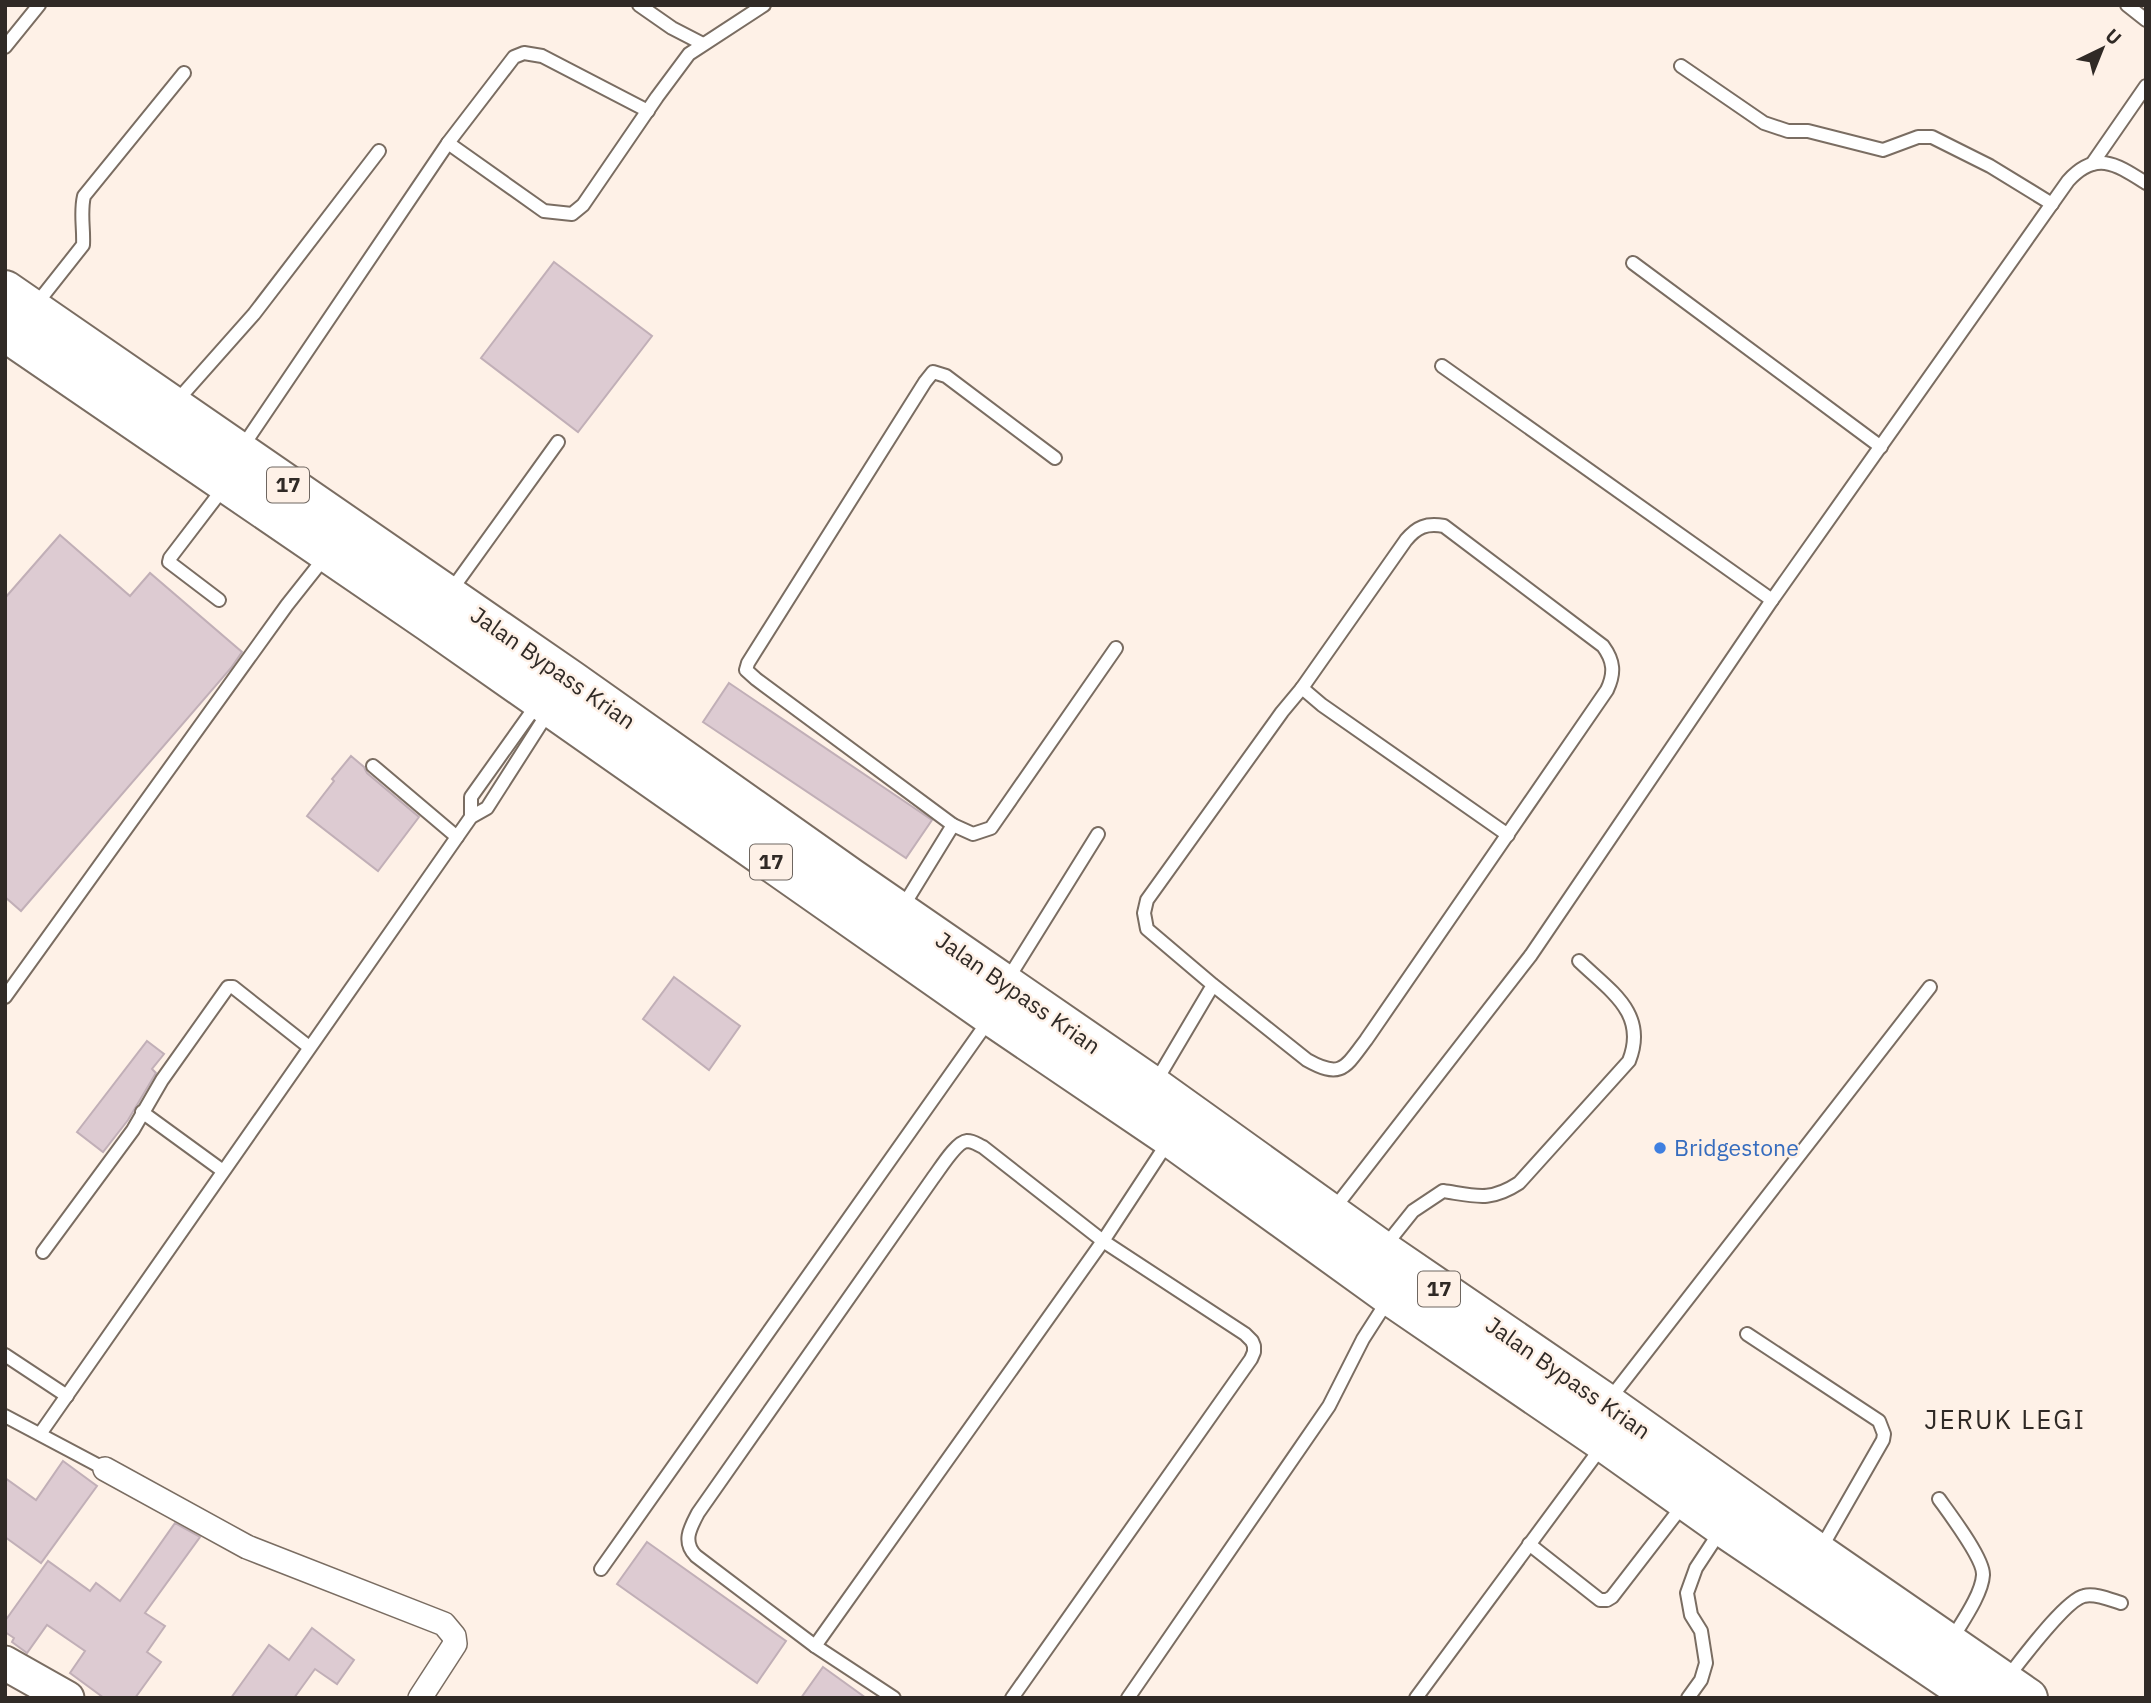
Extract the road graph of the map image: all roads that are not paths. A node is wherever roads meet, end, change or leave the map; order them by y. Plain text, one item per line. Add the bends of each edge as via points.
1 (39, 5) edge
2 (639, 5) edge
3 (764, 5) edge
4 (2127, 5) edge
5 (2146, 20) edge
6 (704, 44) junction
7 (5, 47) edge
8 (1681, 66) dead end
9 (184, 73) dead end
10 (2146, 86) edge
11 (648, 111) junction
12 (448, 143) junction
13 (380, 151) dead end
14 (2092, 164) junction
15 (2146, 183) edge
16 (2052, 204) junction
17 (1633, 263) dead end
18 (11, 320) edge
19 (1442, 366) dead end
20 (173, 406) junction
21 (558, 442) dead end
22 (1881, 447) junction
23 (1055, 458) dead end
24 (233, 468) junction
25 (328, 554) junction
26 (447, 595) junction
27 (219, 600) dead end
28 (1772, 600) junction
29 (1116, 648) dead end
30 (1302, 688) junction
31 (555, 690) junction
32 (373, 766) dead end
33 (471, 817) junction
34 (953, 825) junction
35 (1098, 834) dead end
36 (1508, 835) junction
37 (457, 837) junction
38 (900, 912) junction
39 (1579, 961) dead end
40 (1213, 985) junction
41 (1930, 987) dead end
42 (5, 997) edge
43 (998, 1000) junction
44 (309, 1047) junction
45 (1153, 1086) junction
46 (142, 1112) junction
47 (1171, 1138) junction
48 (223, 1171) junction
49 (1330, 1213) junction
50 (1103, 1241) junction
51 (1382, 1250) junction
52 (43, 1252) dead end
53 (1391, 1296) junction
54 (1747, 1335) dead end
55 (5, 1355) edge
56 (66, 1396) junction
57 (1606, 1404) junction
58 (5, 1416) edge
59 (40, 1434) junction
60 (1605, 1443) junction
61 (105, 1469) joint
62 (1939, 1499) dead end
63 (1686, 1501) junction
64 (1723, 1527) junction
65 (1529, 1544) junction
66 (1818, 1553) junction
67 (601, 1569) dead end
68 (2122, 1603) dead end
69 (1948, 1644) junction
70 (815, 1646) junction
71 (5, 1663) edge
72 (2003, 1692) edge
73 (67, 1698) edge
74 (420, 1698) edge
75 (894, 1698) edge
76 (1012, 1698) edge
77 (1128, 1698) edge
78 (1416, 1698) edge
79 (1688, 1698) edge

1 - 7 lane
2 - 6 lane
3 - 6 lane
4 - 5 lane
6 - 11 lane via 689,54
8 - 16 lane via 1764,122 1788,131 1808,131 1883,150 1918,137 1932,137
9 - 18 lane via 84,196 83,245
10 - 14 lane
11 - 12 lane via 542,56 524,53 514,57
11 - 12 lane via 583,205 572,214 544,211
12 - 24 lane
13 - 20 lane via 254,314
14 - 15 lane via 2107,162
14 - 16 lane via 2077,171
16 - 22 lane
17 - 22 lane
18 - 20 highway, Jalan Bypass Krian / 17
18 - 24 highway, Jalan Bypass Krian / 17
19 - 28 lane
20 - 24 highway, Jalan Bypass Krian / 17
21 - 26 lane
22 - 28 lane
23 - 34 lane via 946,376 933,372 746,670
24 - 25 highway, Jalan Bypass Krian / 17
24 - 26 highway, Jalan Bypass Krian / 17
24 - 27 lane via 169,562
25 - 31 highway, Jalan Bypass Krian / 17 via 429,622
25 - 42 lane
26 - 31 highway, Jalan Bypass Krian / 17
28 - 49 lane via 1531,955
29 - 34 lane via 990,828 972,834
30 - 36 lane
30 - 36 lane via 1414,530 1431,524 1444,526 1603,646 1613,667 1607,690
30 - 40 lane via 1147,901 1147,929
31 - 33 lane via 487,808
31 - 33 lane via 471,797
31 - 38 highway, Jalan Bypass Krian / 17
31 - 43 highway, Jalan Bypass Krian / 17
32 - 37 lane
33 - 37 lane
34 - 38 lane
35 - 43 lane
36 - 40 lane via 1348,1064 1332,1071 1307,1060
37 - 44 lane
38 - 43 highway, Jalan Bypass Krian / 17
39 - 51 lane via 1628,1010 1636,1033 1629,1061 1519,1183 1502,1194 1483,1197 1443,1191 1413,1211
40 - 45 lane
41 - 57 lane
43 - 45 highway, Jalan Bypass Krian / 17
43 - 47 highway, Jalan Bypass Krian / 17
43 - 67 lane
44 - 46 lane via 228,987
44 - 48 lane
45 - 49 highway, Jalan Bypass Krian / 17
46 - 48 lane
46 - 52 lane
47 - 50 lane
47 - 53 highway, Jalan Bypass Krian / 17
48 - 56 lane
49 - 51 highway, Jalan Bypass Krian / 17
50 - 70 lane
50 - 70 lane via 973,1142 959,1145 933,1178 698,1513 688,1537 696,1556
50 - 76 lane via 1252,1340 1254,1352
51 - 57 highway, Jalan Bypass Krian / 17
53 - 60 highway, Jalan Bypass Krian / 17
53 - 77 lane via 1329,1406
54 - 66 lane via 1879,1421 1882,1428 1883,1440
55 - 56 lane
56 - 59 lane
57 - 66 highway, Jalan Bypass Krian / 17
58 - 59 lane
59 - 61 lane
60 - 63 highway, Jalan Bypass Krian / 17
60 - 65 lane
61 - 74 street via 247,1547 444,1624 455,1644
62 - 69 lane via 1980,1560 1984,1574
63 - 64 highway, Jalan Bypass Krian / 17
63 - 65 lane via 1607,1600 1600,1600
64 - 72 highway, Jalan Bypass Krian / 17
64 - 79 lane via 1696,1568 1687,1593 1691,1615 1701,1631 1706,1663
65 - 78 lane
66 - 69 highway, Jalan Bypass Krian / 17
68 - 72 lane via 2090,1595 2075,1599 2037,1640
69 - 72 highway, Jalan Bypass Krian / 17
70 - 75 lane
71 - 73 street

